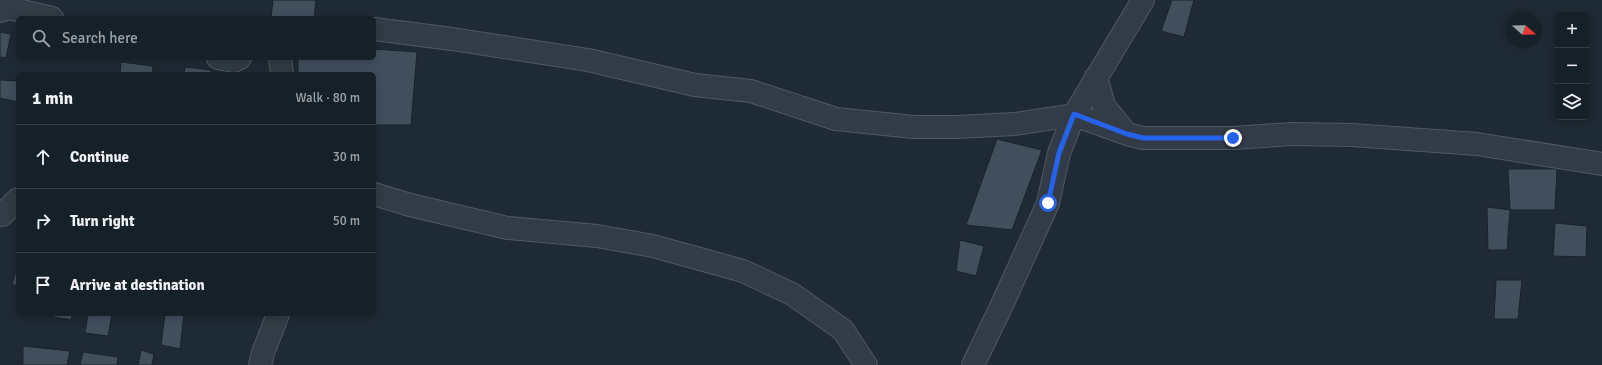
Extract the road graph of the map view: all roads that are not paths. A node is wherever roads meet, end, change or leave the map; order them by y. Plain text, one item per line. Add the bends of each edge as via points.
1 (1143, 0) edge
2 (0, 11) edge
3 (43, 16) edge
4 (376, 29) edge
5 (280, 60) edge
6 (282, 72) edge
7 (1096, 77) junction
8 (1074, 114) junction
9 (1127, 134) junction
10 (1602, 164) edge
11 (376, 195) edge
12 (16, 201) edge
13 (0, 215) edge
14 (277, 316) edge
15 (260, 365) edge
16 (866, 365) edge
17 (973, 365) edge

1 - 7 street
2 - 3 street via 9,8
4 - 8 street via 588,60 695,85 751,91 836,120 914,127 958,127 1014,124
5 - 6 street
7 - 8 street
7 - 9 street via 1104,106
8 - 9 street
8 - 17 street via 1059,153 1048,203
9 - 10 street via 1143,138 1352,135 1477,144
11 - 16 street via 508,228 596,236 653,246 743,271 792,294 843,330
12 - 13 street
14 - 15 street

